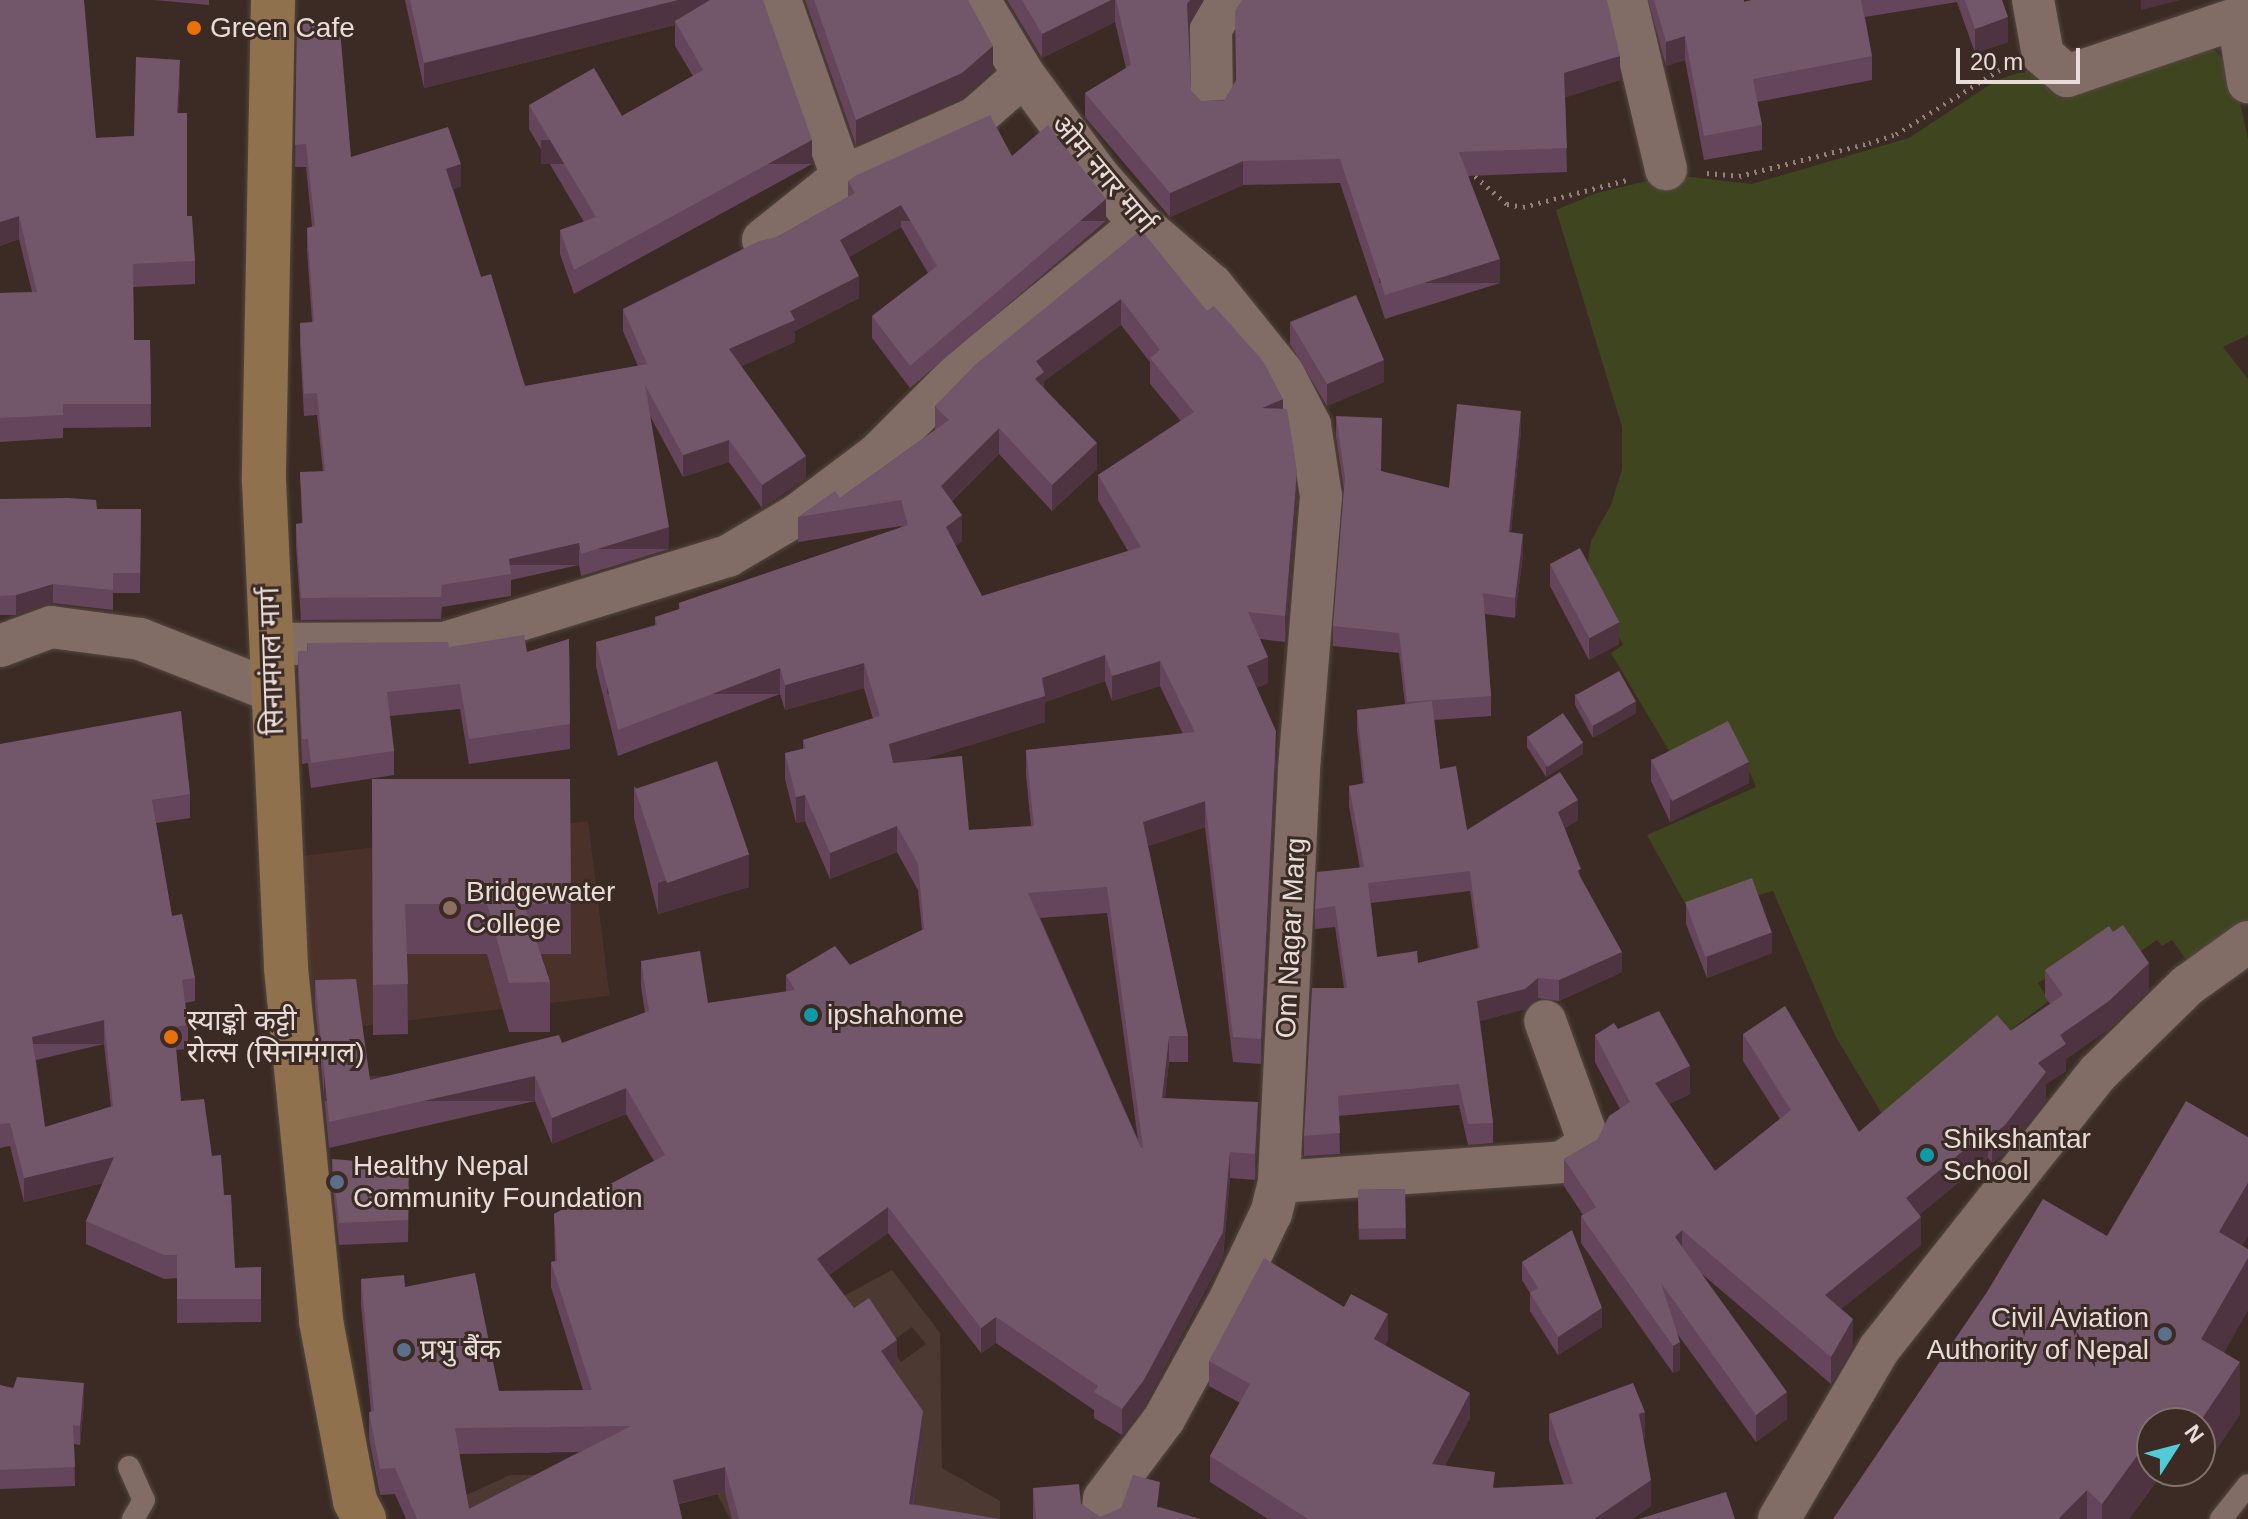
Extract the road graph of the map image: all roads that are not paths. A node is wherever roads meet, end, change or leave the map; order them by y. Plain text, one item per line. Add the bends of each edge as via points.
1 (273, 0) edge
2 (780, 0) edge
3 (979, 0) edge
4 (1228, 0) edge
5 (1626, 0) edge
6 (2033, 0) edge
7 (2243, 17) edge
8 (1024, 75) junction
9 (2248, 82) edge
10 (1212, 104) edge
11 (1666, 169) road end
12 (842, 177) junction
13 (1141, 224) junction
14 (763, 240) edge
15 (1250, 328) joint
16 (273, 644) junction
17 (0, 646) edge
18 (273, 691) junction
19 (2248, 942) edge
20 (1545, 1021) dead end
21 (1279, 1182) junction
22 (129, 1467) dead end
23 (2248, 1485) edge
24 (133, 1519) edge
25 (364, 1519) edge
26 (1102, 1519) edge
27 (1779, 1519) edge
28 (2221, 1519) edge

1 - 16 main road, सिनामंगल मार्ग via 264,481
2 - 12 street
3 - 8 street, ओम नगर मार्ग
4 - 10 street via 1211,29
5 - 11 street
6 - 7 street via 2043,55 2067,76
7 - 9 street
8 - 12 street via 975,118
8 - 13 street, ओम नगर मार्ग
12 - 14 street
13 - 15 street, ओम नगर मार्ग via 1212,285
13 - 16 street via 959,373 878,454 797,515 728,556 445,643
15 - 21 street, Om Nagar Marg via 1283,373 1310,425 1321,496 1299,771
16 - 18 main road, सिनामंगल मार्ग
17 - 18 street via 51,627 140,639
18 - 25 main road, सिनामंगल मार्ग via 286,968 321,1321 355,1501
19 - 27 street via 2188,985 2098,1073 1879,1349
20 - 21 street via 1586,1134 1583,1148 1563,1162
21 - 26 street, Om Nagar Marg via 1271,1213 1230,1299 1164,1419 1104,1499
22 - 24 lane via 144,1500
23 - 28 lane

